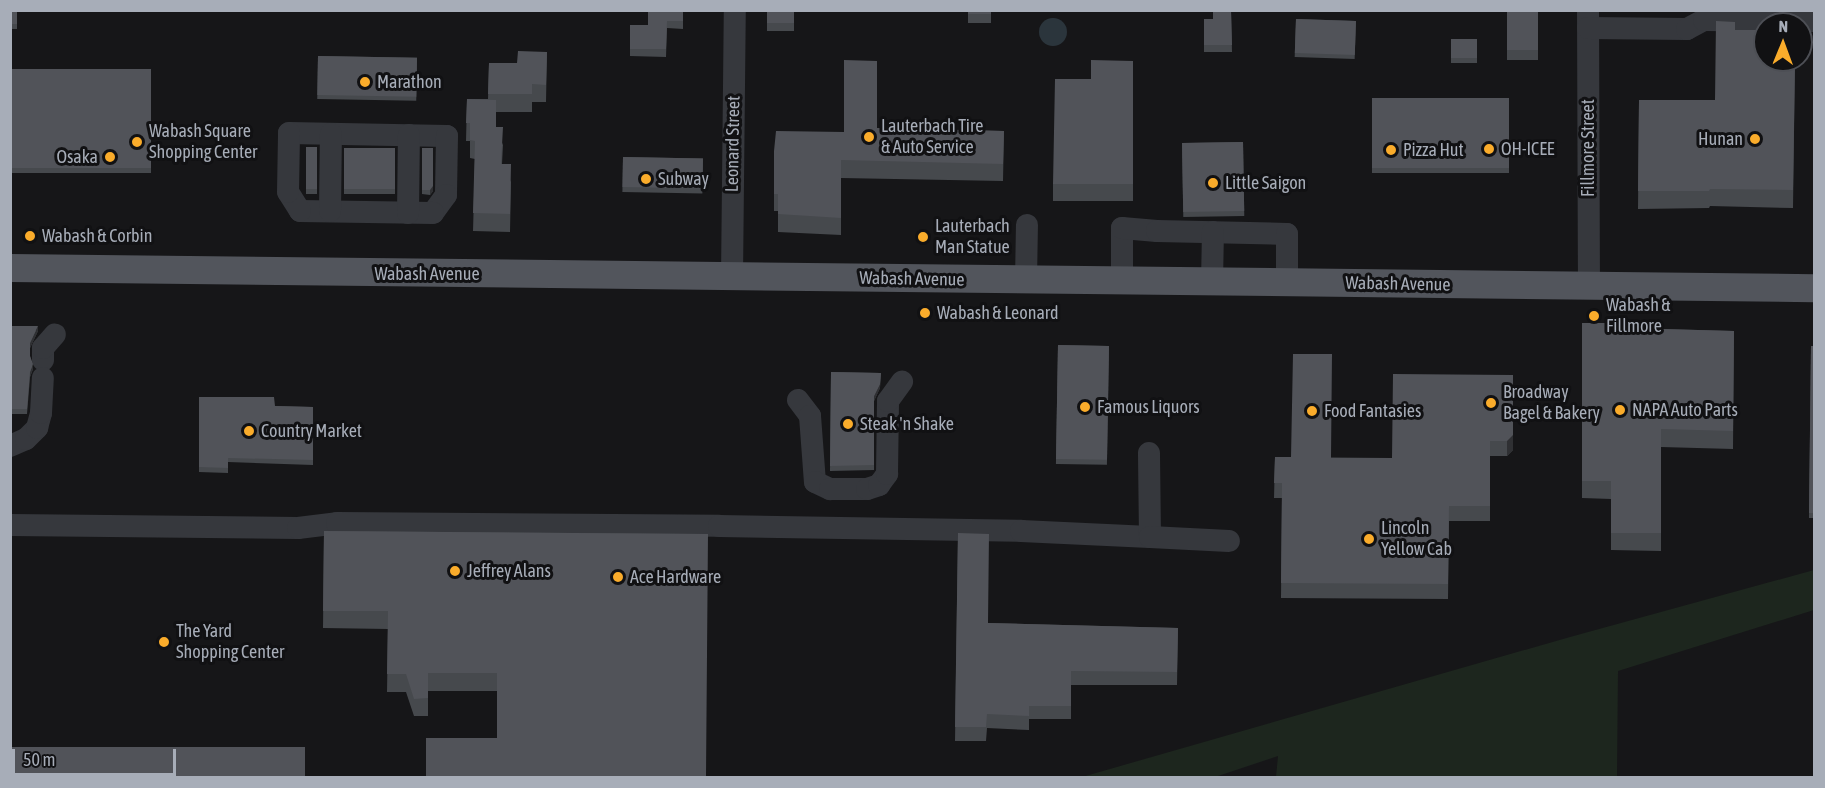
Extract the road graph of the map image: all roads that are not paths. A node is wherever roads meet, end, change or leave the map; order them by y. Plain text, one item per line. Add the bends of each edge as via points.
1 (735, 10) edge
2 (1588, 19) edge
3 (1815, 21) edge
4 (331, 134) junction
5 (409, 135) junction
6 (330, 211) junction
7 (408, 213) junction
8 (1027, 225) dead end
9 (1213, 232) junction
10 (10, 268) edge
11 (732, 277) junction
12 (1026, 280) junction
13 (1122, 281) junction
14 (1212, 282) junction
15 (1287, 283) junction
16 (1589, 286) junction
17 (1815, 288) edge
18 (55, 334) dead end
19 (902, 382) dead end
20 (798, 400) dead end
21 (10, 446) edge
22 (1149, 453) dead end
23 (10, 525) edge
24 (1150, 537) junction
25 (1229, 540) dead end

1 - 11 street, Leonard Street
2 - 3 street via 1687,29 1704,20
2 - 16 street, Fillmore Street
4 - 5 street
4 - 6 street
4 - 6 street via 289,133 288,192 300,211
5 - 7 street
5 - 7 street via 447,136 446,195 433,213
6 - 7 street
8 - 12 street
9 - 13 street via 1122,228
9 - 14 street
9 - 15 street via 1287,234
10 - 11 main road, Wabash Avenue
11 - 12 main road, Wabash Avenue
12 - 13 main road, Wabash Avenue
13 - 14 main road, Wabash Avenue
14 - 15 main road, Wabash Avenue
15 - 16 main road, Wabash Avenue
16 - 17 main road, Wabash Avenue
18 - 21 street via 43,348 37,428 26,439
19 - 20 street via 888,401 887,474 879,485 867,489 830,489 815,482 810,417
22 - 24 street
23 - 24 street via 680,526
24 - 25 street

